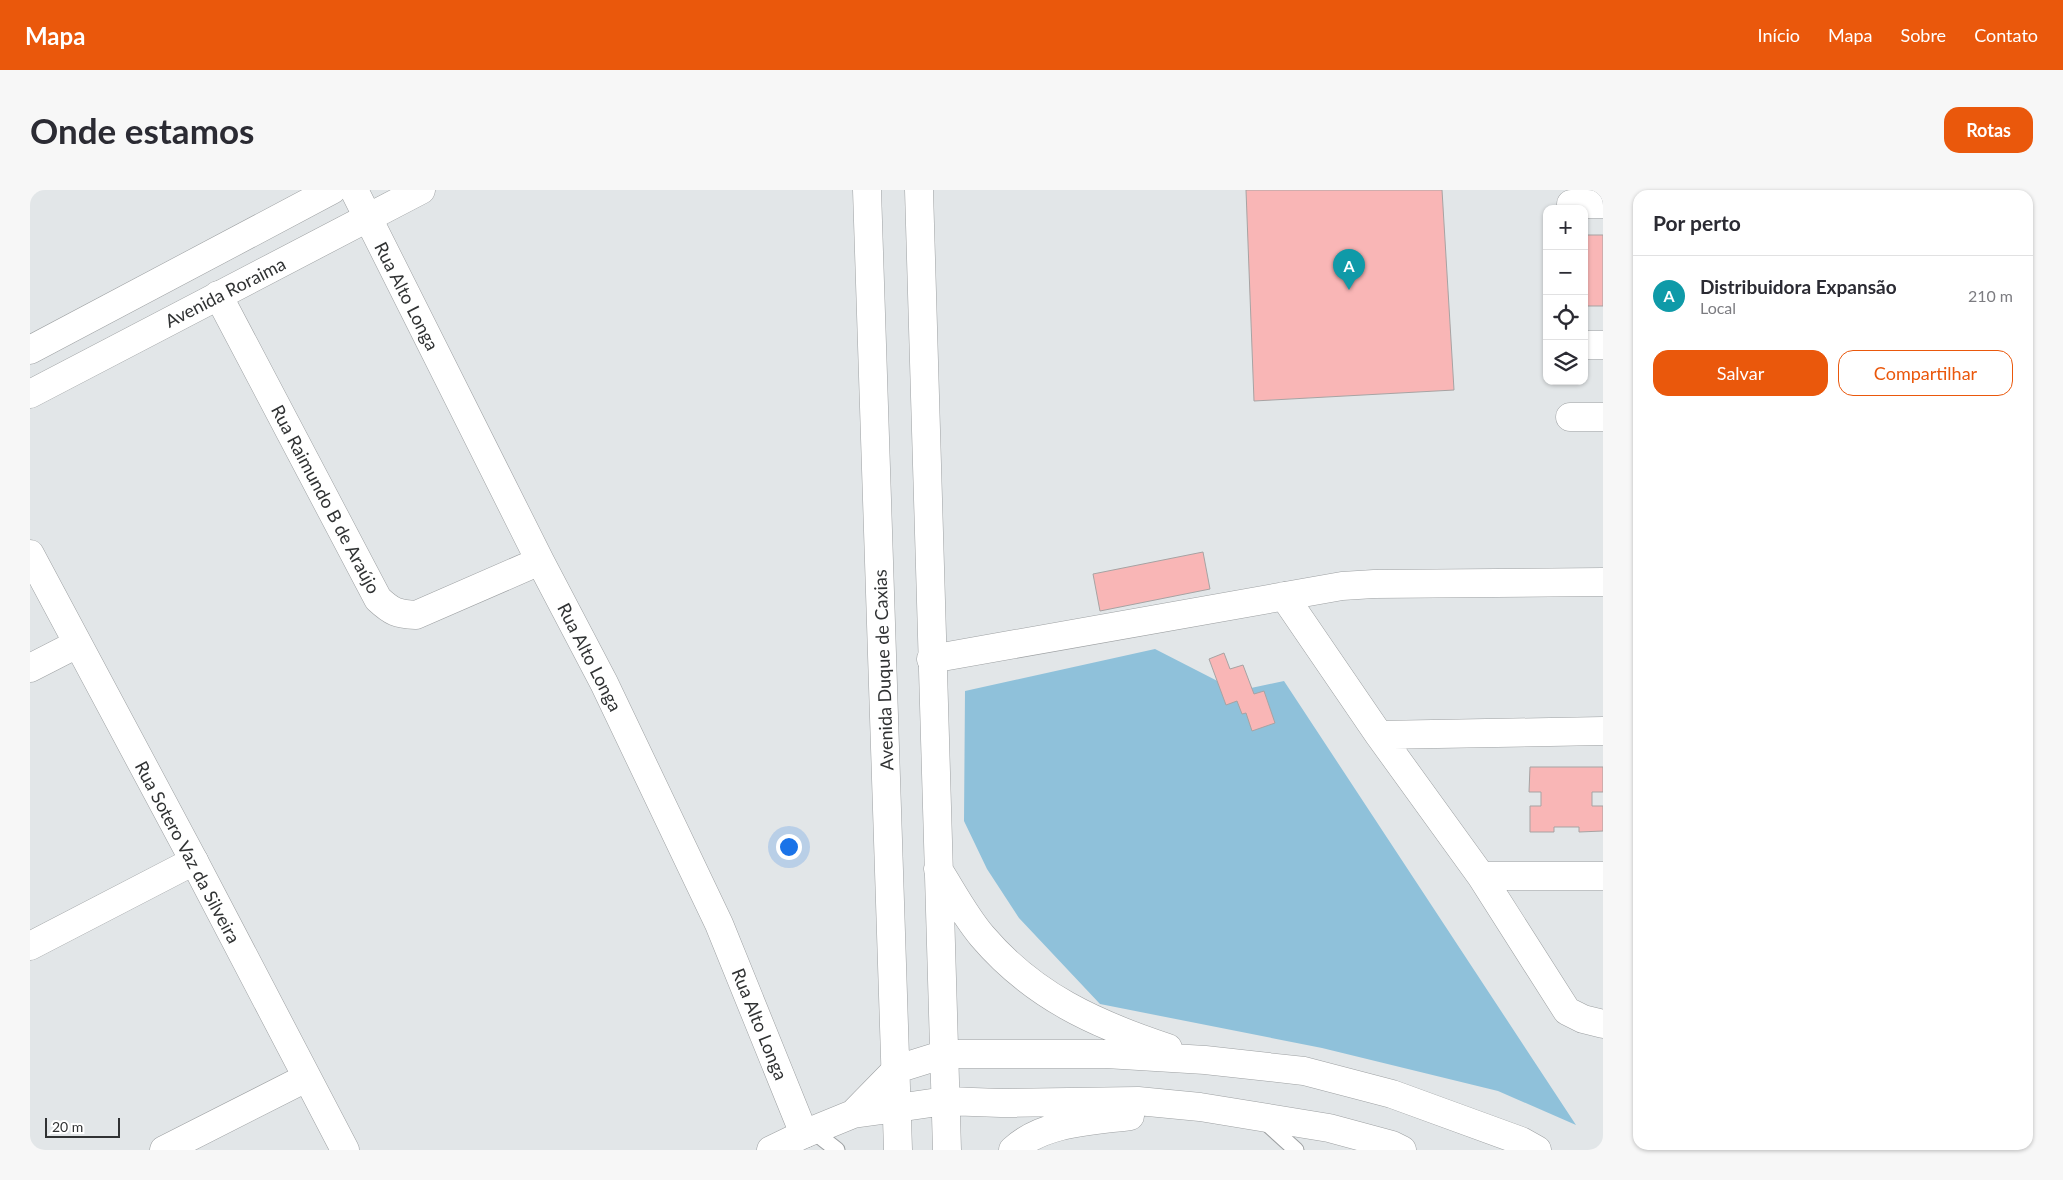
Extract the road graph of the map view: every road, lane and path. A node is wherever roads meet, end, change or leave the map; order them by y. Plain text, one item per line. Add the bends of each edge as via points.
1 (332, 190) edge
2 (354, 190) edge
3 (421, 190) edge
4 (854, 190) edge
5 (867, 190) edge
6 (919, 190) edge
7 (1571, 204) dead end
8 (1603, 204) edge
9 (368, 218) junction
10 (869, 220) junction
11 (218, 295) junction
12 (1588, 345) edge
13 (1603, 345) edge
14 (30, 350) edge
15 (30, 394) edge
16 (1570, 417) dead end
17 (1603, 417) edge
18 (30, 554) edge
19 (540, 561) junction
20 (1603, 582) edge
21 (1284, 596) junction
22 (77, 644) junction
23 (931, 659) junction
24 (30, 668) edge
25 (1603, 731) edge
26 (1379, 735) junction
27 (194, 861) junction
28 (938, 869) junction
29 (1481, 876) junction
30 (1603, 876) edge
31 (30, 946) edge
32 (1603, 1024) edge
33 (944, 1054) junction
34 (1205, 1060) junction
35 (897, 1069) junction
36 (306, 1078) junction
37 (945, 1101) junction
38 (1200, 1107) junction
39 (897, 1108) junction
40 (853, 1114) junction
41 (1262, 1118) junction
42 (806, 1138) edge
43 (164, 1150) edge
44 (345, 1150) edge
45 (771, 1150) edge
46 (837, 1150) edge
47 (898, 1150) edge
48 (946, 1150) edge
49 (1013, 1150) edge
50 (1296, 1150) edge
51 (1402, 1150) edge
52 (1537, 1150) edge

1 - 9 street
1 - 14 street
2 - 9 street, Rua Alto Longa
3 - 9 street, Avenida Roraima
4 - 10 street
5 - 10 street, Avenida Duque de Caxias
6 - 23 street
7 - 8 street
9 - 11 street, Avenida Roraima
9 - 19 street, Rua Alto Longa
10 - 35 street, Avenida Duque de Caxias
11 - 15 street, Avenida Roraima
11 - 19 street, Rua Raimundo B de Araújo via 378,599 390,610 416,615
12 - 13 street
16 - 17 street
18 - 22 street, Rua Sotero Vaz da Silveira
19 - 42 street, Rua Alto Longa via 604,683 719,924
20 - 21 street via 1374,584
21 - 23 street
21 - 26 street
22 - 24 street
22 - 27 street, Rua Sotero Vaz da Silveira
23 - 28 street
25 - 26 street
26 - 29 street
27 - 31 street
27 - 36 street, Rua Sotero Vaz da Silveira
28 - 33 street
28 - 34 street via 981,935 1011,967 1042,991 1087,1017
29 - 30 street
29 - 32 street via 1567,1011 1583,1020
33 - 34 street via 1106,1054
33 - 35 street
33 - 37 street
34 - 52 street via 1304,1072 1392,1094 1521,1141
35 - 39 street, Avenida Duque de Caxias
35 - 40 street
36 - 43 street
36 - 44 street, Rua Sotero Vaz da Silveira
37 - 38 street via 1138,1101
37 - 39 street
37 - 48 street
38 - 41 street
38 - 49 street via 1072,1124 1044,1132
39 - 40 street
39 - 47 street, Avenida Duque de Caxias
40 - 42 street
41 - 50 lane
41 - 51 street via 1329,1128
42 - 45 street
42 - 46 lane

